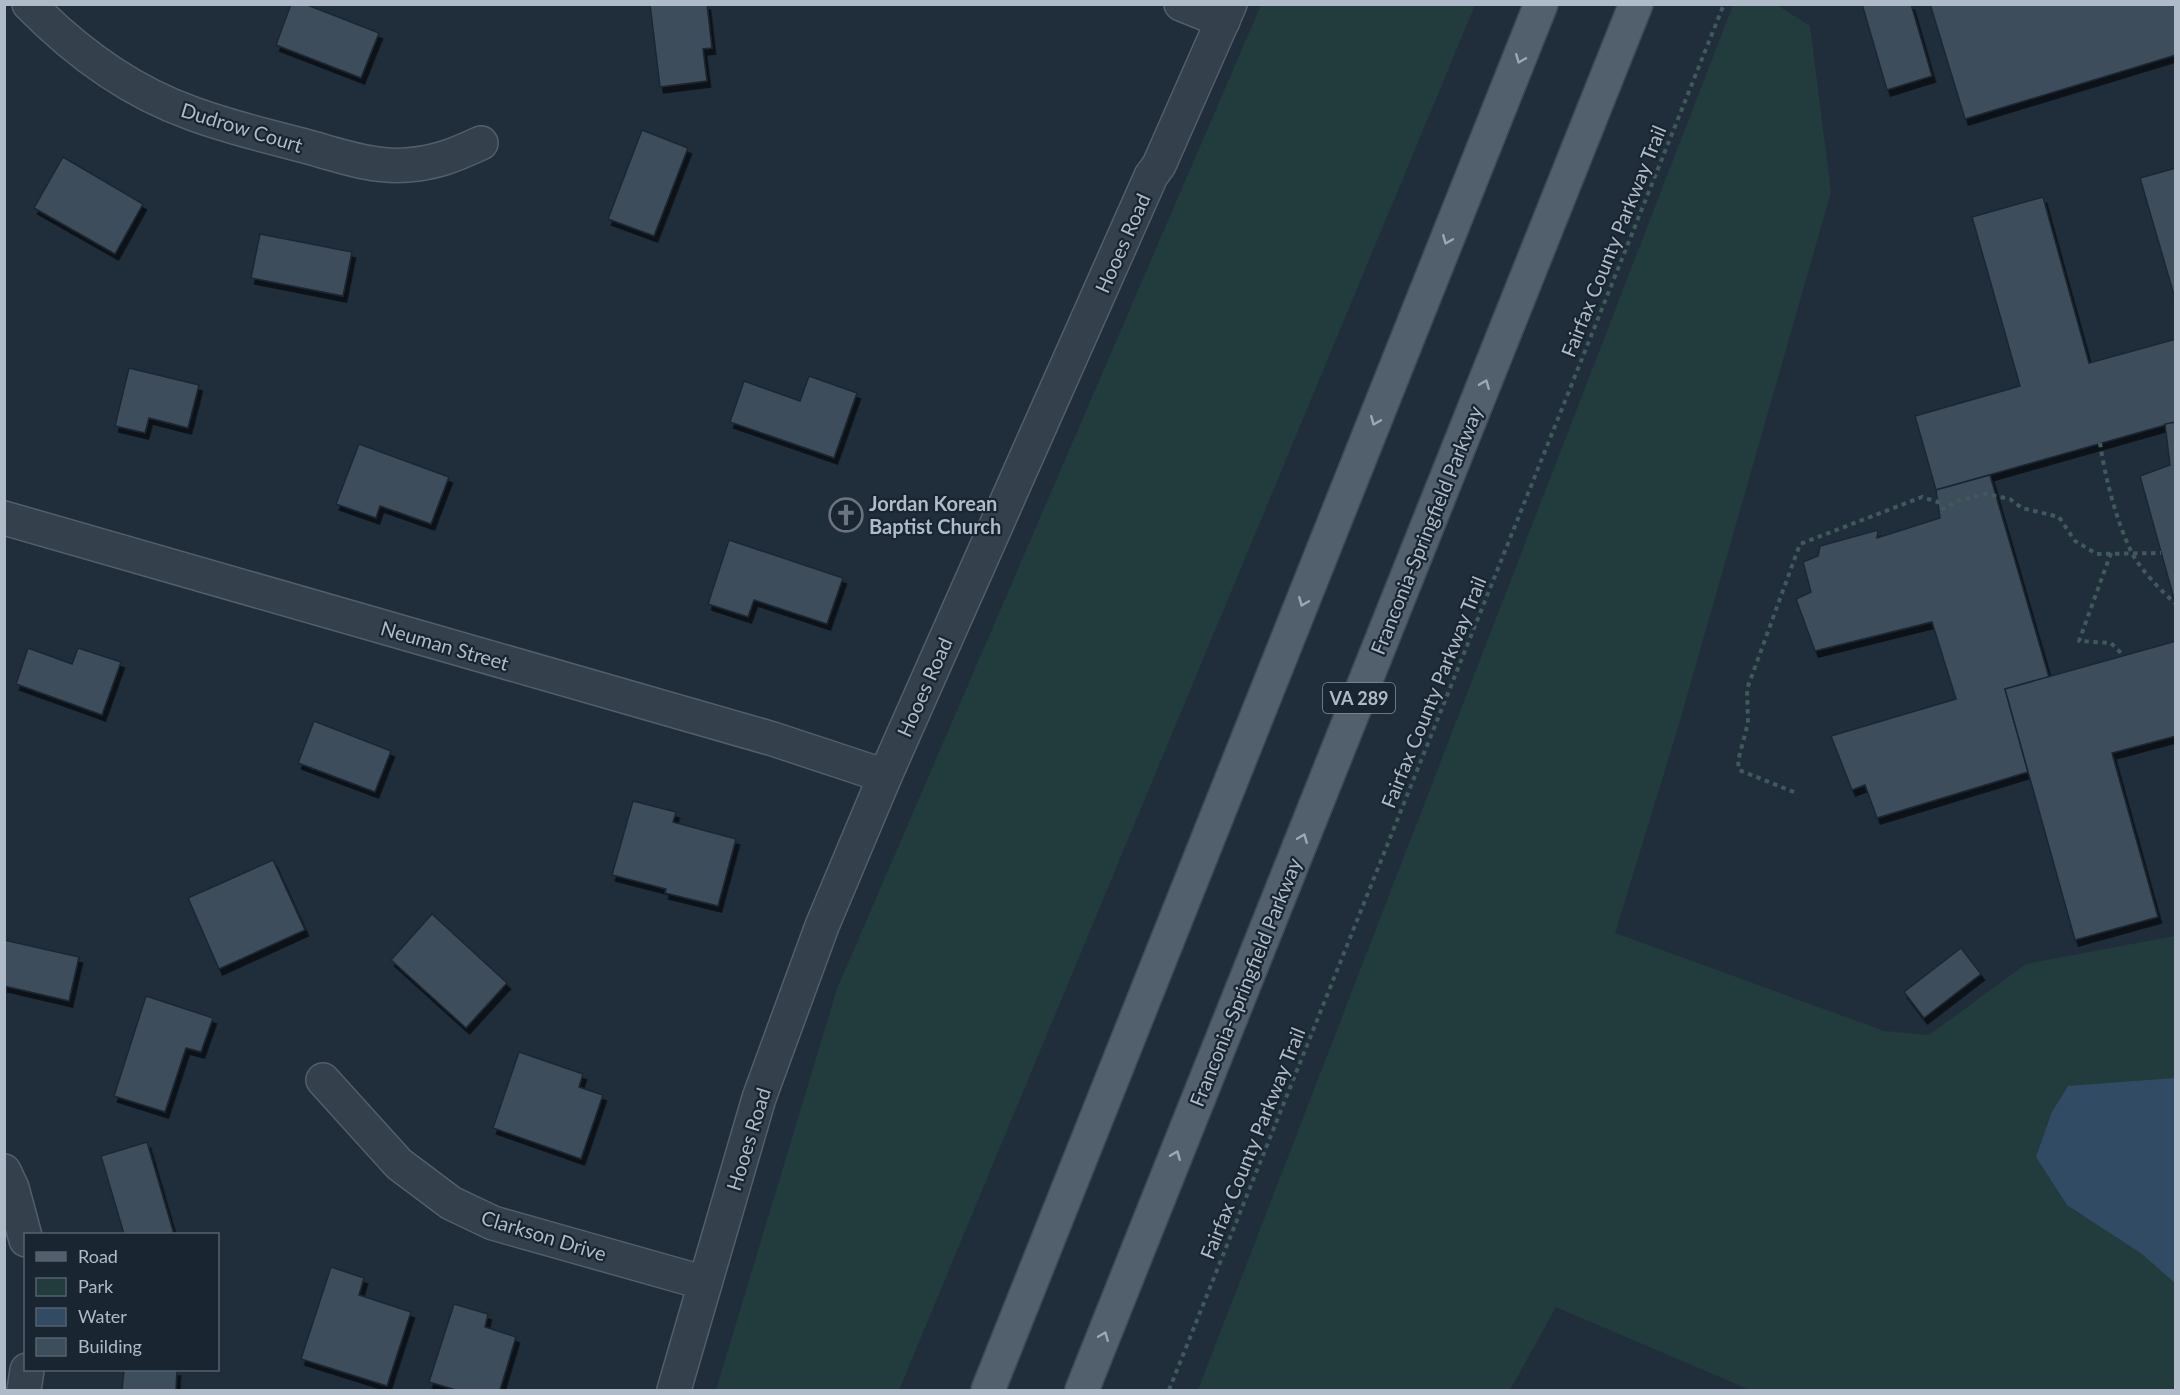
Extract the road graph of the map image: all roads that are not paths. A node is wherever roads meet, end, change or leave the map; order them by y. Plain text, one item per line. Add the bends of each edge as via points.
1 (29, 4) edge
2 (1181, 4) edge
3 (1541, 4) edge
4 (1636, 4) edge
5 (1226, 13) edge
6 (481, 143) dead end
7 (4, 518) edge
8 (885, 776) junction
9 (323, 1080) dead end
10 (4, 1171) edge
11 (24, 1233) edge
12 (705, 1283) junction
13 (27, 1371) edge
14 (24, 1390) edge
15 (674, 1390) edge
16 (988, 1390) edge
17 (1082, 1390) edge

1 - 6 street, Dudrow Court via 109,72 168,104 232,127 376,164 440,161
2 - 5 street
3 -> 16 main road
17 -> 4 main road, Franconia-Springfield Parkway / VA 289
5 - 8 street, Hooes Road
7 - 8 street, Neuman Street via 773,739
8 - 12 street, Hooes Road via 822,926 759,1098
9 - 12 street, Clarkson Drive via 399,1164 451,1203 494,1222
10 - 11 street
12 - 15 street, Hooes Road
13 - 14 street

